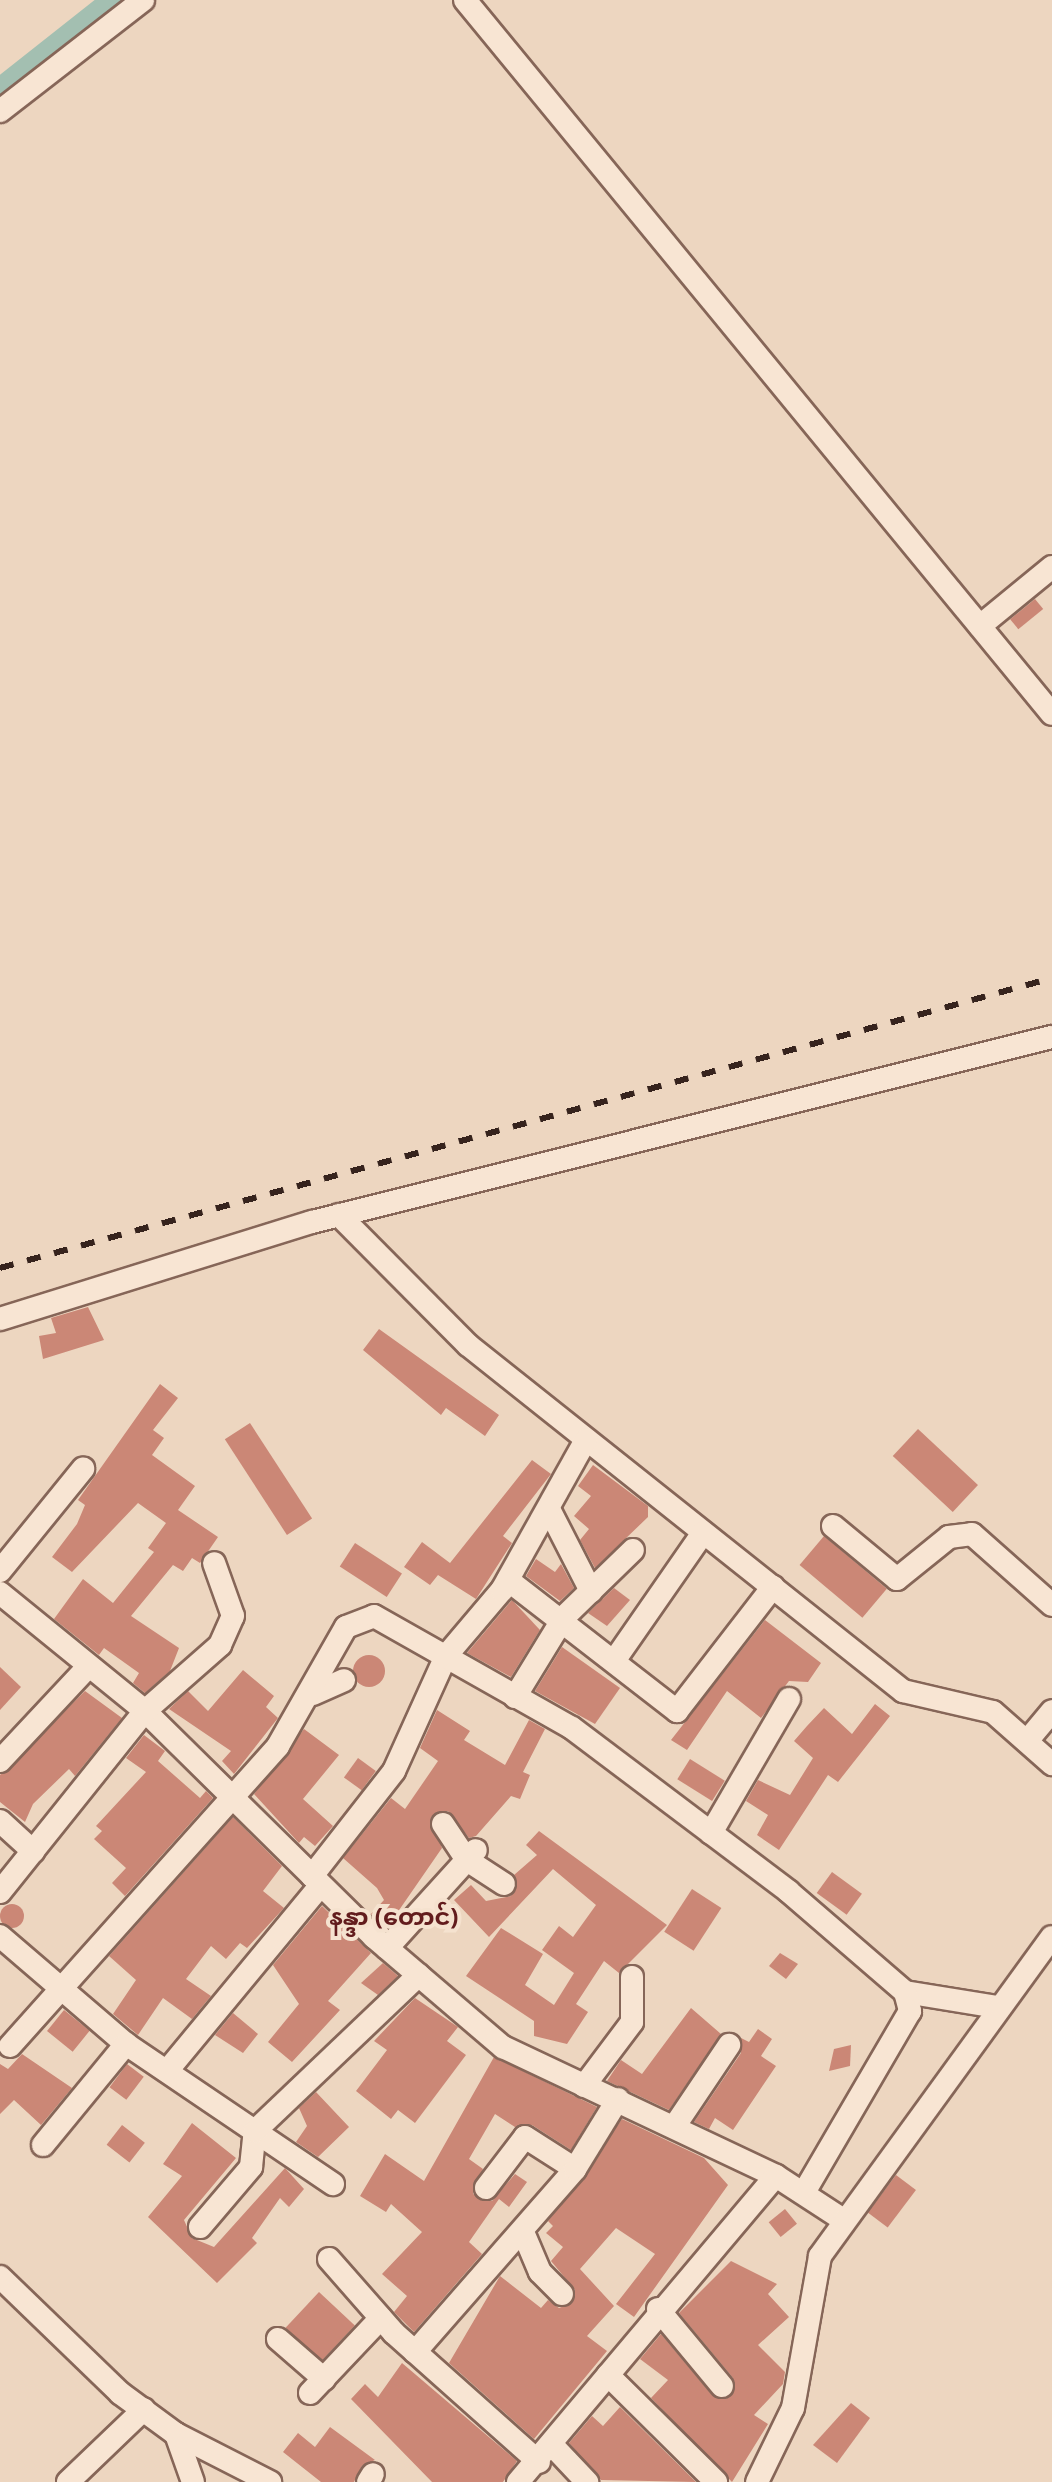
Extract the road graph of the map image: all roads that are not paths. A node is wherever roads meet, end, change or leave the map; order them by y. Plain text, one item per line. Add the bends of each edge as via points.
1 (143, 0) edge
2 (465, 0) edge
3 (0, 111) edge
4 (1052, 567) edge
5 (980, 626) junction
6 (1048, 700) edge
7 (1052, 1037) edge
8 (339, 1215) junction
9 (0, 1319) edge
10 (586, 1440) junction
11 (83, 1469) dead end
12 (551, 1513) junction
13 (833, 1526) dead end
14 (703, 1533) junction
15 (633, 1550) dead end
16 (214, 1563) dead end
17 (0, 1571) edge
18 (508, 1580) junction
19 (773, 1587) junction
20 (591, 1591) junction
21 (0, 1593) edge
22 (1052, 1605) edge
23 (564, 1617) junction
24 (446, 1656) junction
25 (614, 1661) junction
26 (89, 1666) junction
27 (344, 1680) dead end
28 (313, 1694) junction
29 (515, 1697) junction
30 (789, 1699) dead end
31 (145, 1711) junction
32 (1052, 1711) edge
33 (1027, 1741) junction
34 (0, 1761) edge
35 (1052, 1764) edge
36 (232, 1797) junction
37 (0, 1821) edge
38 (443, 1824) dead end
39 (711, 1833) junction
40 (33, 1851) junction
41 (472, 1855) junction
42 (316, 1880) junction
43 (504, 1884) dead end
44 (0, 1892) edge
45 (0, 1936) edge
46 (1052, 1937) edge
47 (387, 1948) junction
48 (419, 1975) junction
49 (632, 1977) dead end
50 (60, 1983) junction
51 (905, 1992) junction
52 (998, 2007) junction
53 (126, 2044) junction
54 (729, 2045) dead end
55 (10, 2046) dead end
56 (167, 2071) junction
57 (584, 2086) junction
58 (618, 2099) junction
59 (674, 2127) junction
60 (255, 2131) junction
61 (43, 2145) dead end
62 (575, 2169) junction
63 (776, 2176) junction
64 (333, 2184) dead end
65 (486, 2188) dead end
66 (805, 2191) junction
67 (842, 2219) junction
68 (200, 2227) dead end
69 (523, 2232) junction
70 (329, 2259) dead end
71 (0, 2277) edge
72 (562, 2294) dead end
73 (658, 2309) junction
74 (381, 2318) junction
75 (278, 2339) dead end
76 (415, 2352) junction
77 (608, 2375) junction
78 (722, 2386) dead end
79 (144, 2409) junction
80 (176, 2434) junction
81 (546, 2454) junction
82 (68, 2482) edge
83 (193, 2482) edge
84 (270, 2482) edge
85 (518, 2482) edge
86 (587, 2482) edge
87 (716, 2482) edge
88 (757, 2482) edge

1 - 3 street
2 - 5 street
4 - 5 street
5 - 6 street
7 - 8 street
8 - 9 street
8 - 10 street via 468,1345
10 - 12 street
10 - 14 street
11 - 17 street
12 - 18 street
12 - 20 street
13 - 22 street via 897,1579 949,1537 972,1534
14 - 19 street
14 - 25 street
15 - 20 street
16 - 31 street via 233,1616 220,1645
18 - 23 street
18 - 24 street
19 - 25 street via 677,1711
19 - 33 street via 903,1691 971,1703
20 - 23 street
21 - 26 street
23 - 25 street
23 - 29 street
24 - 28 street via 364,1616 346,1627
24 - 29 street
24 - 42 street via 394,1771
26 - 31 street
26 - 34 street
27 - 28 street
28 - 36 street
29 - 39 street via 572,1728
30 - 39 street
31 - 36 street
31 - 40 street
32 - 33 street
33 - 35 street
36 - 42 street
36 - 50 street
37 - 40 street
38 - 41 street
39 - 51 street
40 - 44 street
41 - 43 street
41 - 47 street
42 - 47 street
42 - 56 street
45 - 50 street
46 - 52 street
47 - 48 street
48 - 57 street via 503,2047
48 - 60 street
49 - 57 street via 632,2022
50 - 53 street
50 - 55 street
51 - 52 street
51 - 66 street via 910,2011
52 - 67 street
53 - 56 street
53 - 61 street
54 - 59 street
56 - 60 street
57 - 58 street
58 - 59 street
58 - 62 street
59 - 63 street
60 - 64 street
60 - 68 street via 251,2167
62 - 65 street via 525,2137
62 - 69 street
63 - 66 street
63 - 73 street
66 - 67 street
67 - 88 street via 817,2269 811,2341 793,2408
69 - 72 street via 540,2272
69 - 76 street
70 - 74 street
71 - 79 street
73 - 77 street
73 - 78 street
74 - 75 street via 317,2386
74 - 76 street
76 - 81 street
77 - 81 street
77 - 87 street
79 - 80 street
79 - 82 street
80 - 83 street
80 - 84 street
81 - 85 street
81 - 86 street

